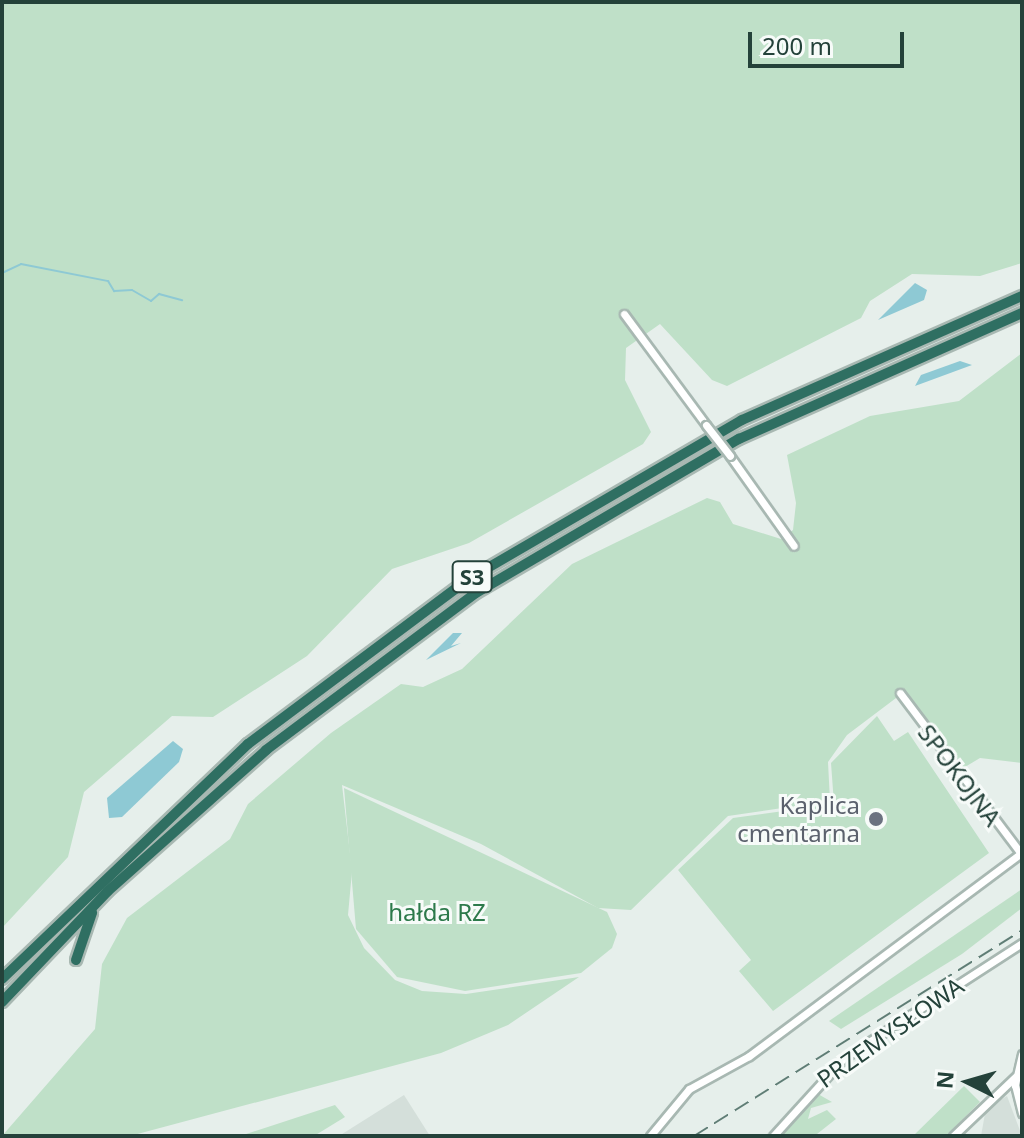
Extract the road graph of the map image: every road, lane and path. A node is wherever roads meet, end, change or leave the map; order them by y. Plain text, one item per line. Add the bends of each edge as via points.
1 (1022, 296) edge
2 (1022, 313) edge
3 (624, 314) dead end
4 (794, 546) dead end
5 (900, 693) dead end
6 (1021, 854) edge
7 (108, 891) junction
8 (1022, 943) edge
9 (76, 960) dead end
10 (2, 979) edge
11 (2, 1002) edge
12 (1022, 1054) edge
13 (1015, 1077) junction
14 (1022, 1113) edge
15 (650, 1136) edge
16 (773, 1136) edge
17 (953, 1136) edge

1 - 10 highway, S3 via 742,420 467,580 248,744
2 - 7 highway, S3 via 739,439 476,593 266,750
3 - 4 street, bridge
5 - 6 street, SPOKOJNA
6 - 15 street via 749,1056 689,1089
7 - 9 highway via 81,934
7 - 11 highway, S3
8 - 16 street, PRZEMYSŁOWA via 844,1058
12 - 13 street
13 - 14 street
13 - 17 street

